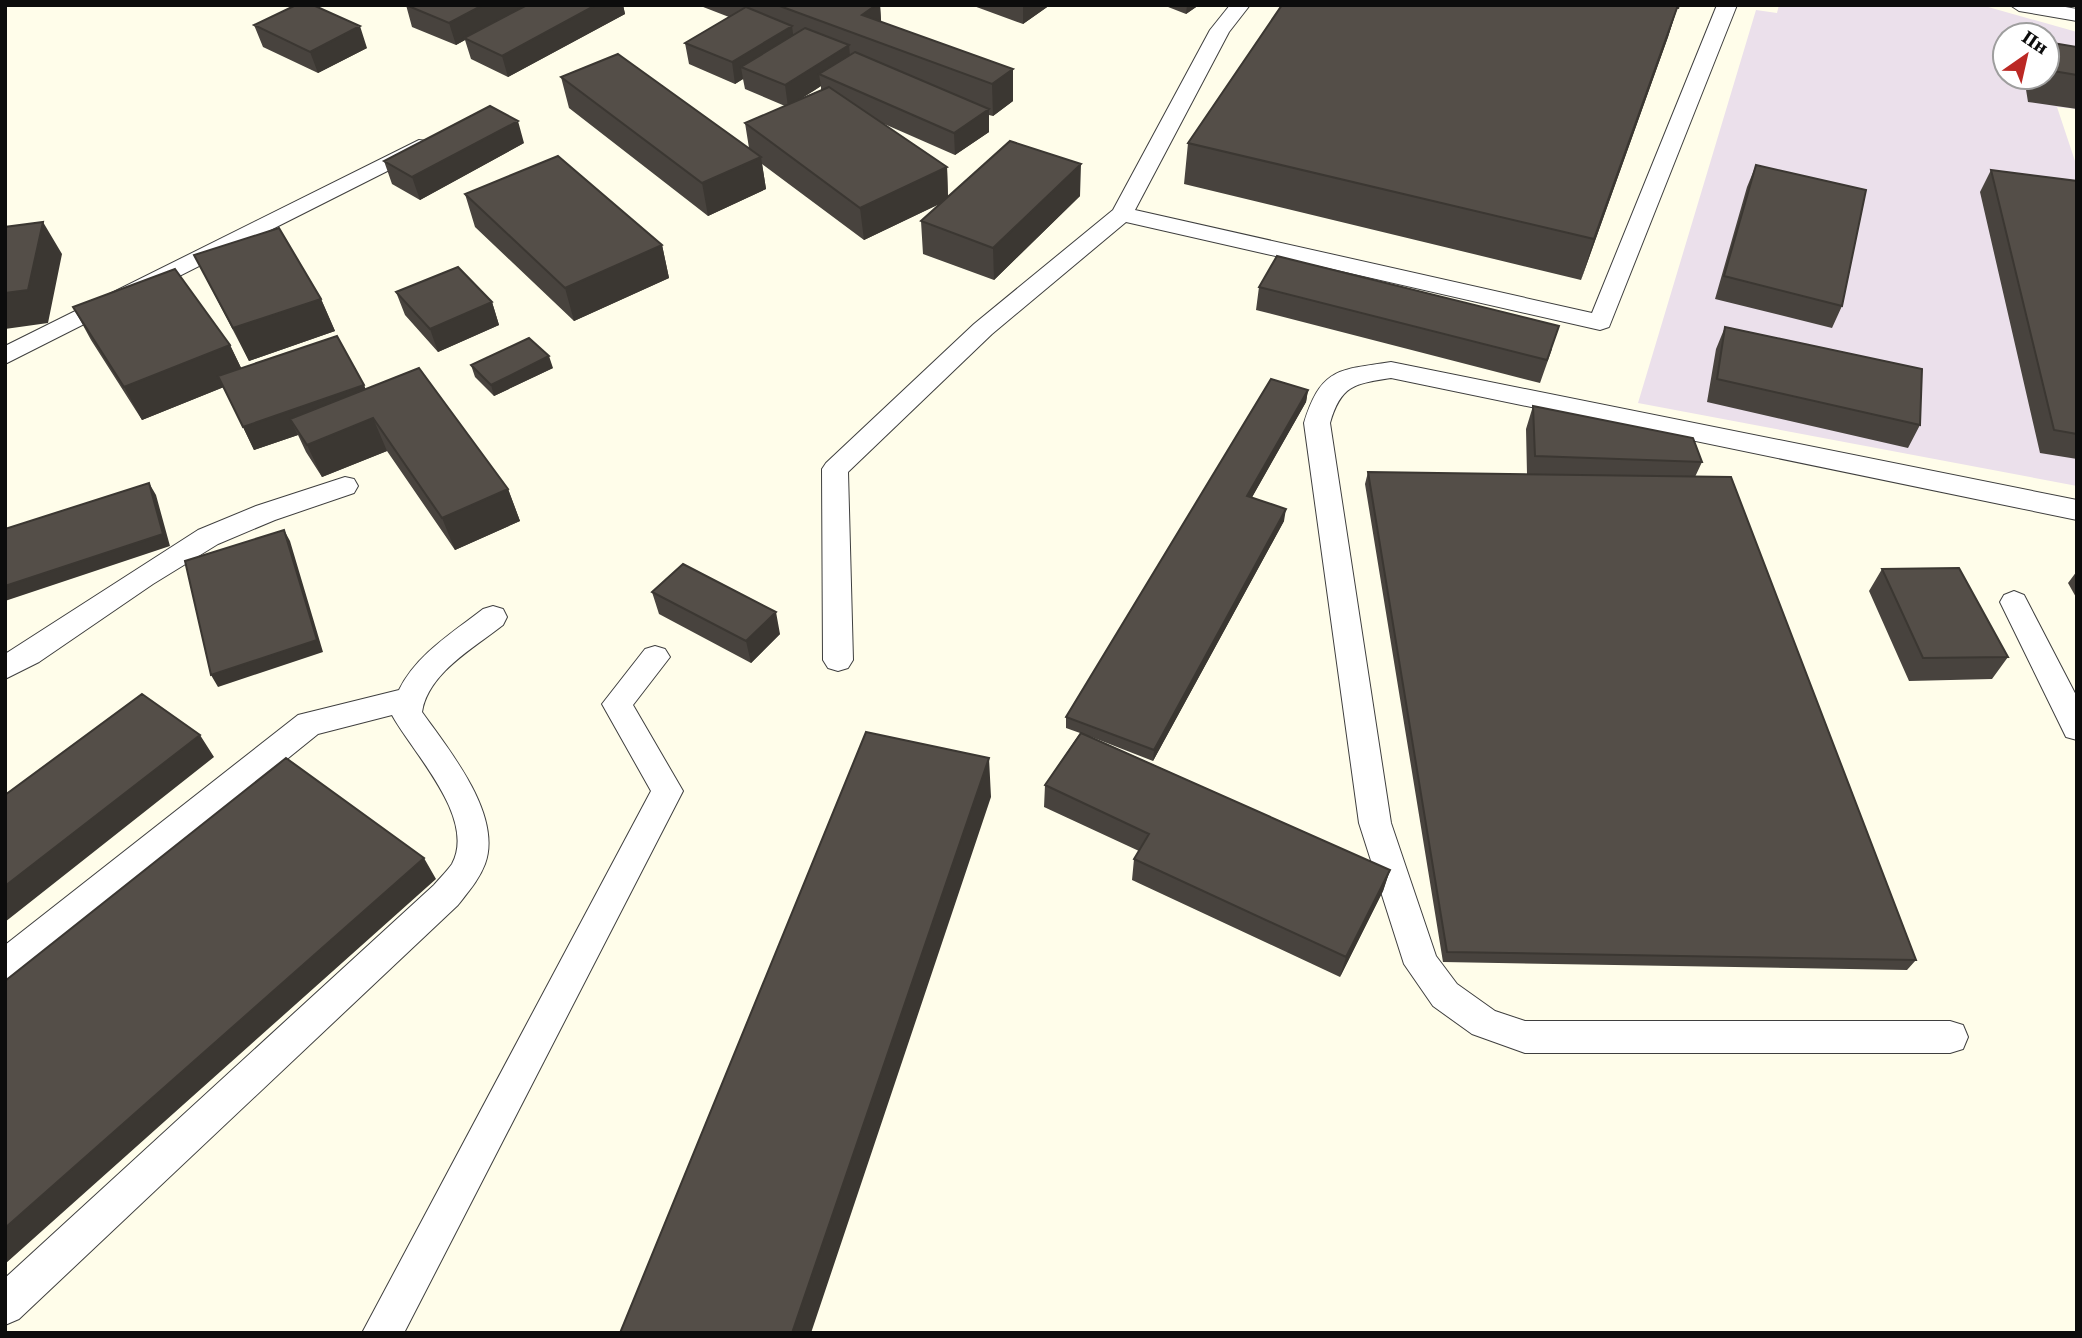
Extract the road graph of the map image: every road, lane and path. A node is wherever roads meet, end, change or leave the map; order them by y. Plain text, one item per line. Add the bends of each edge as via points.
1 (1241, 5) edge
2 (1727, 5) edge
3 (2019, 5) edge
4 (2077, 15) edge
5 (438, 136) edge
6 (1122, 214) junction
7 (5, 355) edge
8 (345, 486) dead end
9 (2077, 510) edge
10 (2014, 603) dead end
11 (493, 617) dead end
12 (655, 657) dead end
13 (838, 660) dead end
14 (5, 668) edge
15 (407, 700) junction
16 (2077, 728) edge
17 (5, 966) edge
18 (1950, 1037) dead end
19 (5, 1305) edge
20 (382, 1333) edge

1 - 6 lane via 1220,30
2 - 6 lane via 1600,322
3 - 4 lane
5 - 7 lane
6 - 13 lane via 983,329 835,469
8 - 14 lane via 219,531
9 - 18 lane via 1391,370 1351,376 1326,394 1317,423 1375,823 1421,964 1445,995 1484,1023 1525,1037
10 - 16 lane
11 - 15 lane via 427,671
12 - 20 lane via 617,704 667,791
15 - 17 lane via 309,724
15 - 19 lane via 407,714 461,796 472,828 470,862 446,895

